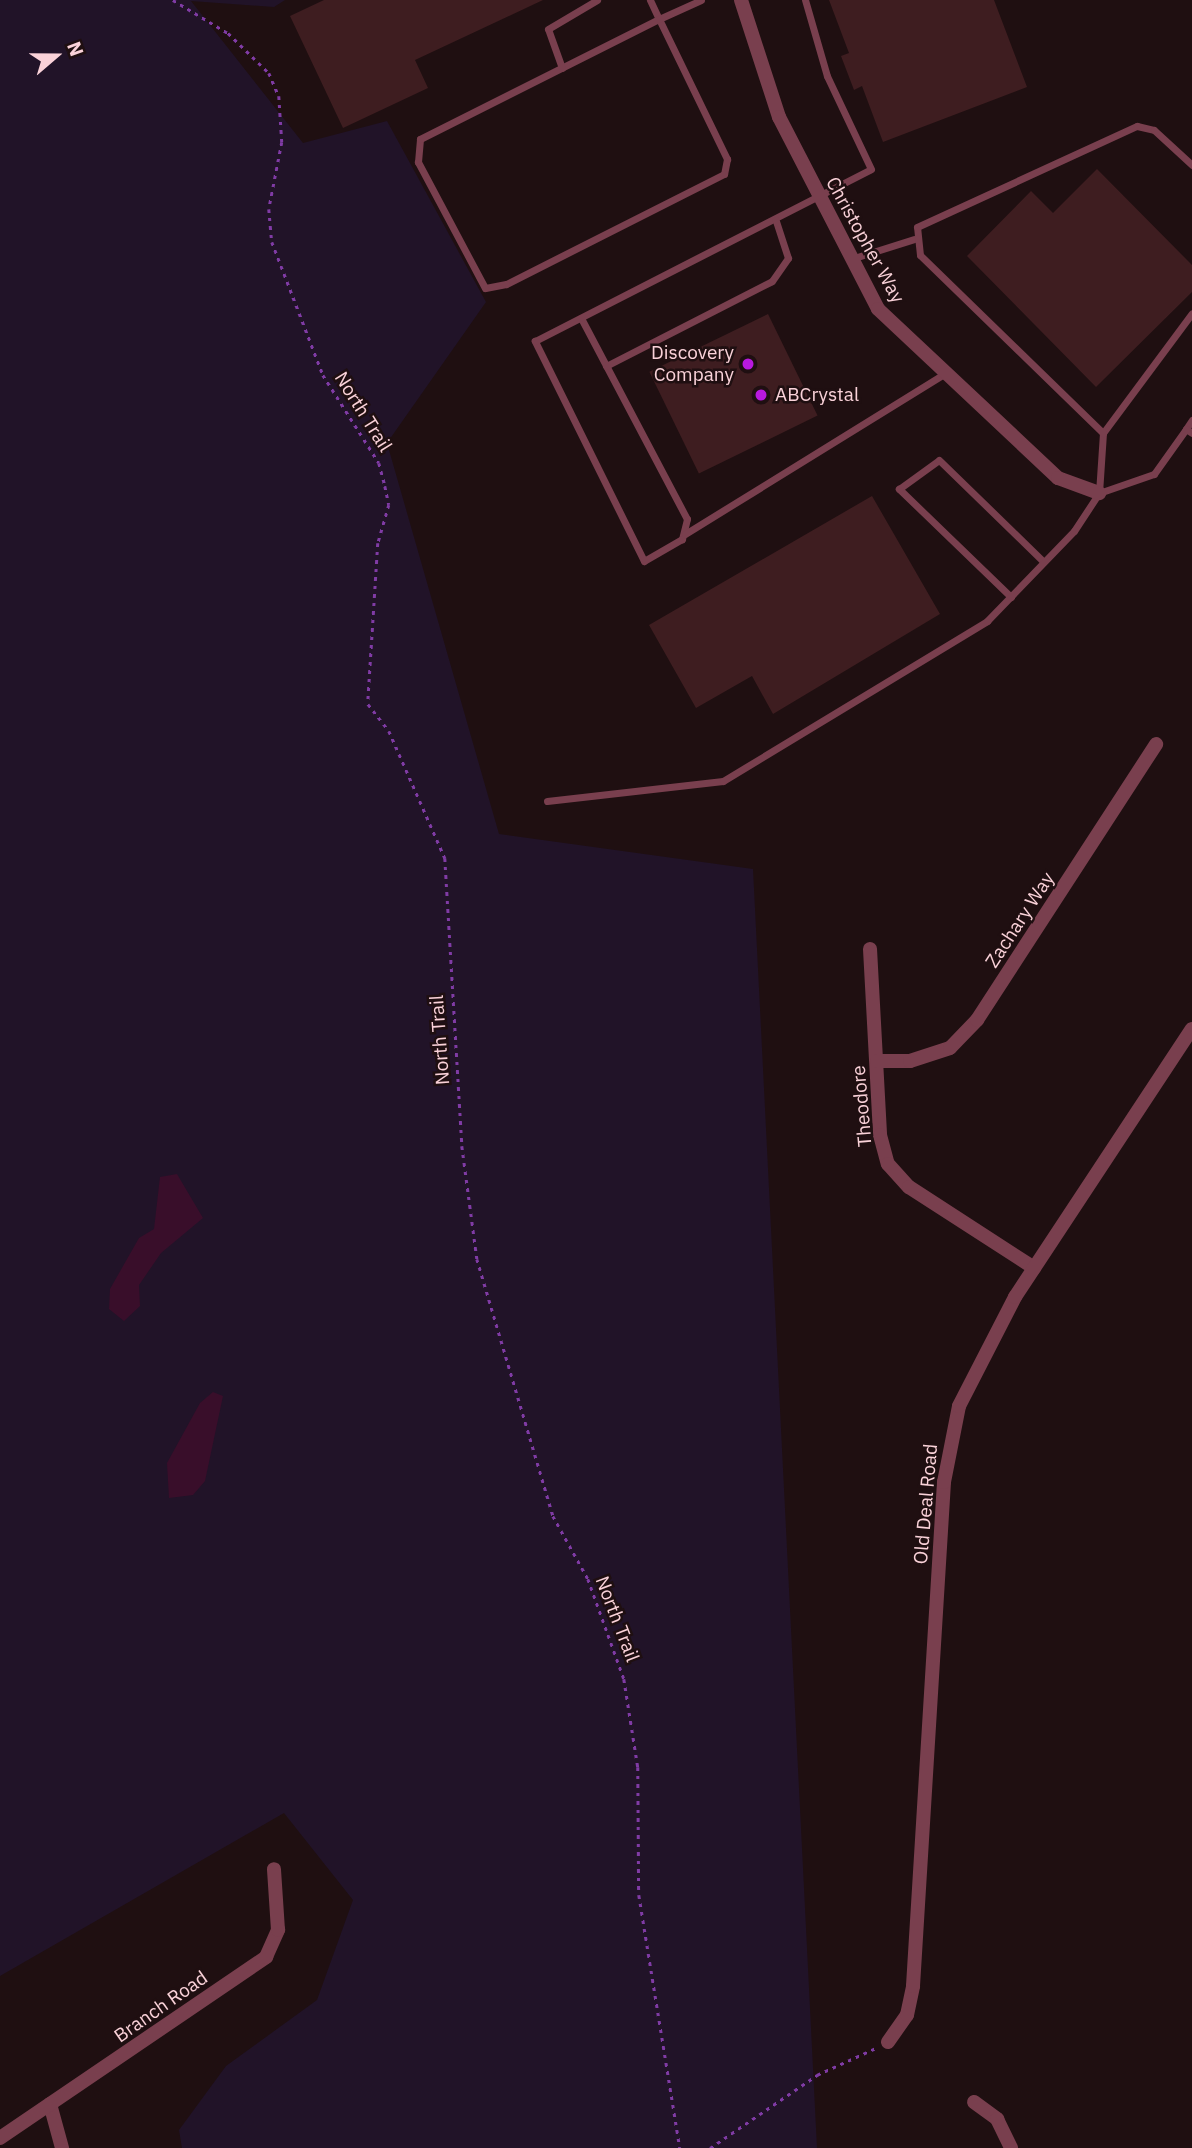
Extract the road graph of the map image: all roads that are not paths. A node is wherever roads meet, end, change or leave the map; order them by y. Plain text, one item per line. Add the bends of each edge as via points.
1 (597, 0) edge
2 (650, 0) edge
3 (701, 0) edge
4 (741, 0) edge
5 (804, 0) edge
6 (659, 19) junction
7 (562, 68) junction
8 (1192, 165) edge
9 (819, 199) junction
10 (776, 220) junction
11 (914, 239) junction
12 (850, 260) junction
13 (1192, 313) edge
14 (581, 318) junction
15 (606, 366) junction
16 (942, 375) junction
17 (1192, 420) edge
18 (1189, 431) edge
19 (1102, 433) junction
20 (1099, 493) junction
21 (685, 534) junction
22 (1042, 561) junction
23 (1011, 597) junction
24 (1156, 744) dead end
25 (547, 801) dead end
26 (870, 949) dead end
27 (1192, 1030) edge
28 (877, 1061) junction
29 (1034, 1268) junction
30 (274, 1869) dead end
31 (888, 2042) road end
32 (974, 2102) dead end
33 (50, 2104) junction
34 (0, 2138) edge
35 (62, 2148) edge
36 (1011, 2148) edge

1 - 7 lane via 548,29
2 - 6 lane
3 - 6 lane
4 - 9 street, Christopher Way via 762,77
5 - 9 lane via 827,76 871,169
6 - 7 lane
6 - 7 lane via 727,159 724,174 506,284 485,288 418,162 420,139
8 - 11 lane via 1154,130 1138,126 917,228
9 - 10 lane
9 - 12 street, Christopher Way
10 - 14 lane
10 - 15 lane via 788,258 772,281
11 - 12 lane
11 - 19 lane via 920,256 970,310
12 - 16 street, Christopher Way via 878,309
13 - 19 lane
14 - 15 lane
14 - 21 lane via 535,341 644,561
15 - 21 lane via 688,519
16 - 20 street, Christopher Way via 1058,478
16 - 21 lane
17 - 18 lane
18 - 20 lane via 1154,474
19 - 20 lane
20 - 22 lane via 1074,531
22 - 23 lane
22 - 23 lane via 939,460 899,489
23 - 25 lane via 987,621 723,780
24 - 28 street, Zachary Way via 977,1020 950,1048 910,1061
26 - 28 street, Theodore
27 - 29 street, Old Deal Road
28 - 29 street, Theodore via 888,1164 909,1187
29 - 31 street, Old Deal Road via 984,1352 950,1442 913,1986 906,2015
30 - 33 street, Branch Road via 278,1930 266,1957
32 - 36 street via 997,2119
33 - 34 street, Branch Road
33 - 35 street

